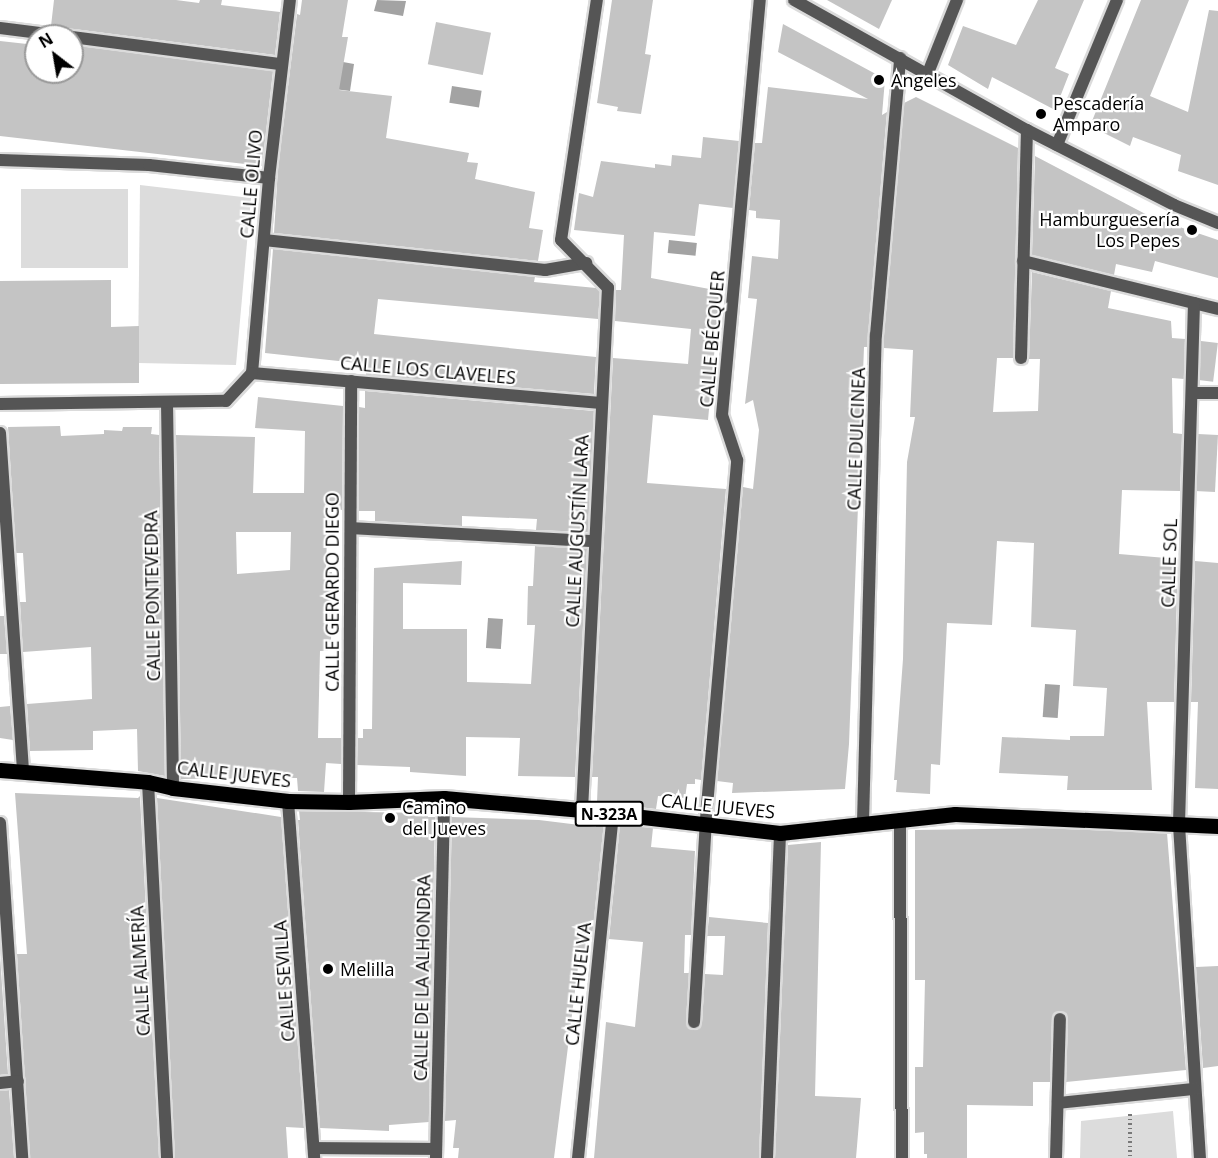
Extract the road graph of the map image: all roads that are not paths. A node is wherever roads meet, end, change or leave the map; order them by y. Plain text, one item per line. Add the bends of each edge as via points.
1 (290, 0) edge
2 (597, 0) edge
3 (760, 0) edge
4 (794, 0) edge
5 (957, 0) edge
6 (1117, 0) edge
7 (0, 28) edge
8 (24, 31) edge
9 (84, 39) edge
10 (900, 58) junction
11 (281, 64) junction
12 (928, 73) junction
13 (1027, 130) junction
14 (1057, 145) junction
15 (0, 160) edge
16 (269, 178) junction
17 (1218, 223) edge
18 (264, 240) junction
19 (1023, 261) junction
20 (586, 263) junction
21 (1194, 303) junction
22 (1218, 309) edge
23 (1021, 358) dead end
24 (252, 373) junction
25 (351, 381) junction
26 (1193, 393) junction
27 (1218, 393) edge
28 (167, 403) junction
29 (601, 403) junction
30 (0, 404) edge
31 (0, 434) edge
32 (351, 528) junction
33 (594, 541) junction
34 (0, 770) edge
35 (22, 773) junction
36 (148, 782) junction
37 (173, 788) junction
38 (444, 798) junction
39 (288, 801) junction
40 (349, 802) junction
41 (582, 810) junction
42 (613, 814) junction
43 (900, 819) junction
44 (863, 822) junction
45 (0, 823) edge
46 (705, 823) junction
47 (1179, 825) junction
48 (1218, 826) edge
49 (780, 833) junction
50 (1, 838) edge
51 (5, 964) edge
52 (1060, 1019) dead end
53 (694, 1022) dead end
54 (18, 1082) junction
55 (0, 1083) edge
56 (1194, 1089) junction
57 (1058, 1103) junction
58 (314, 1153) edge
59 (436, 1153) edge
60 (22, 1158) edge
61 (167, 1158) edge
62 (578, 1158) edge
63 (767, 1158) edge
64 (902, 1158) edge
65 (1056, 1158) edge
66 (1200, 1158) edge

1 - 11 street, CALLE OLIVO
2 - 20 street, CALLE AUGUSTÍN LARA via 561,240
3 - 46 street, CALLE BÉCQUER via 722,415 737,460
4 - 10 street
5 - 12 street
6 - 14 street
7 - 8 street
9 - 11 street
10 - 12 street
10 - 44 street, CALLE DULCINEA via 876,335
11 - 16 street, CALLE OLIVO
12 - 13 street
13 - 14 street
13 - 19 street
14 - 17 street
15 - 16 street via 149,165
16 - 18 street, CALLE OLIVO
18 - 20 street via 544,270
18 - 24 street, CALLE OLIVO
19 - 21 street
19 - 23 street
20 - 29 street, CALLE AUGUSTÍN LARA via 608,288
21 - 22 street
21 - 26 street, CALLE SOL
24 - 25 street, CALLE LOS CLAVELES
24 - 28 street via 226,401
25 - 29 street, CALLE LOS CLAVELES
25 - 32 street, CALLE GERARDO DIEGO
26 - 27 street
26 - 47 street, CALLE SOL
28 - 30 street
28 - 37 street, CALLE PONTEVEDRA
29 - 33 street, CALLE AUGUSTÍN LARA
31 - 35 street
32 - 33 street
32 - 40 street, CALLE GERARDO DIEGO
33 - 41 street, CALLE AUGUSTÍN LARA
34 - 35 main road, CALLE JUEVES / N-323A
35 - 36 main road, CALLE JUEVES / N-323A
36 - 37 main road, CALLE JUEVES / N-323A
36 - 61 street, CALLE ALMERÍA
37 - 39 main road, CALLE JUEVES / N-323A
38 - 40 main road, CALLE JUEVES / N-323A
38 - 41 main road, CALLE JUEVES / N-323A
38 - 59 street, CALLE DE LA ALHONDRA
39 - 40 main road, CALLE JUEVES / N-323A
39 - 58 street, CALLE SEVILLA
41 - 42 main road, CALLE JUEVES / N-323A
42 - 46 main road, CALLE JUEVES / N-323A
42 - 62 street, CALLE HUELVA
43 - 44 main road, CALLE JUEVES / N-323A
43 - 47 main road, CALLE JUEVES / N-323A via 955,814
43 - 64 street
44 - 49 main road, CALLE JUEVES / N-323A
45 - 50 street
46 - 49 main road, CALLE JUEVES / N-323A
46 - 53 street, CALLE BÉCQUER
47 - 48 main road, CALLE JUEVES / N-323A
47 - 56 street, CALLE SOL
49 - 63 street
50 - 51 street
51 - 54 street
52 - 57 street
54 - 55 street
54 - 60 street
56 - 57 street
56 - 66 street, CALLE SOL
57 - 65 street
58 - 59 street

